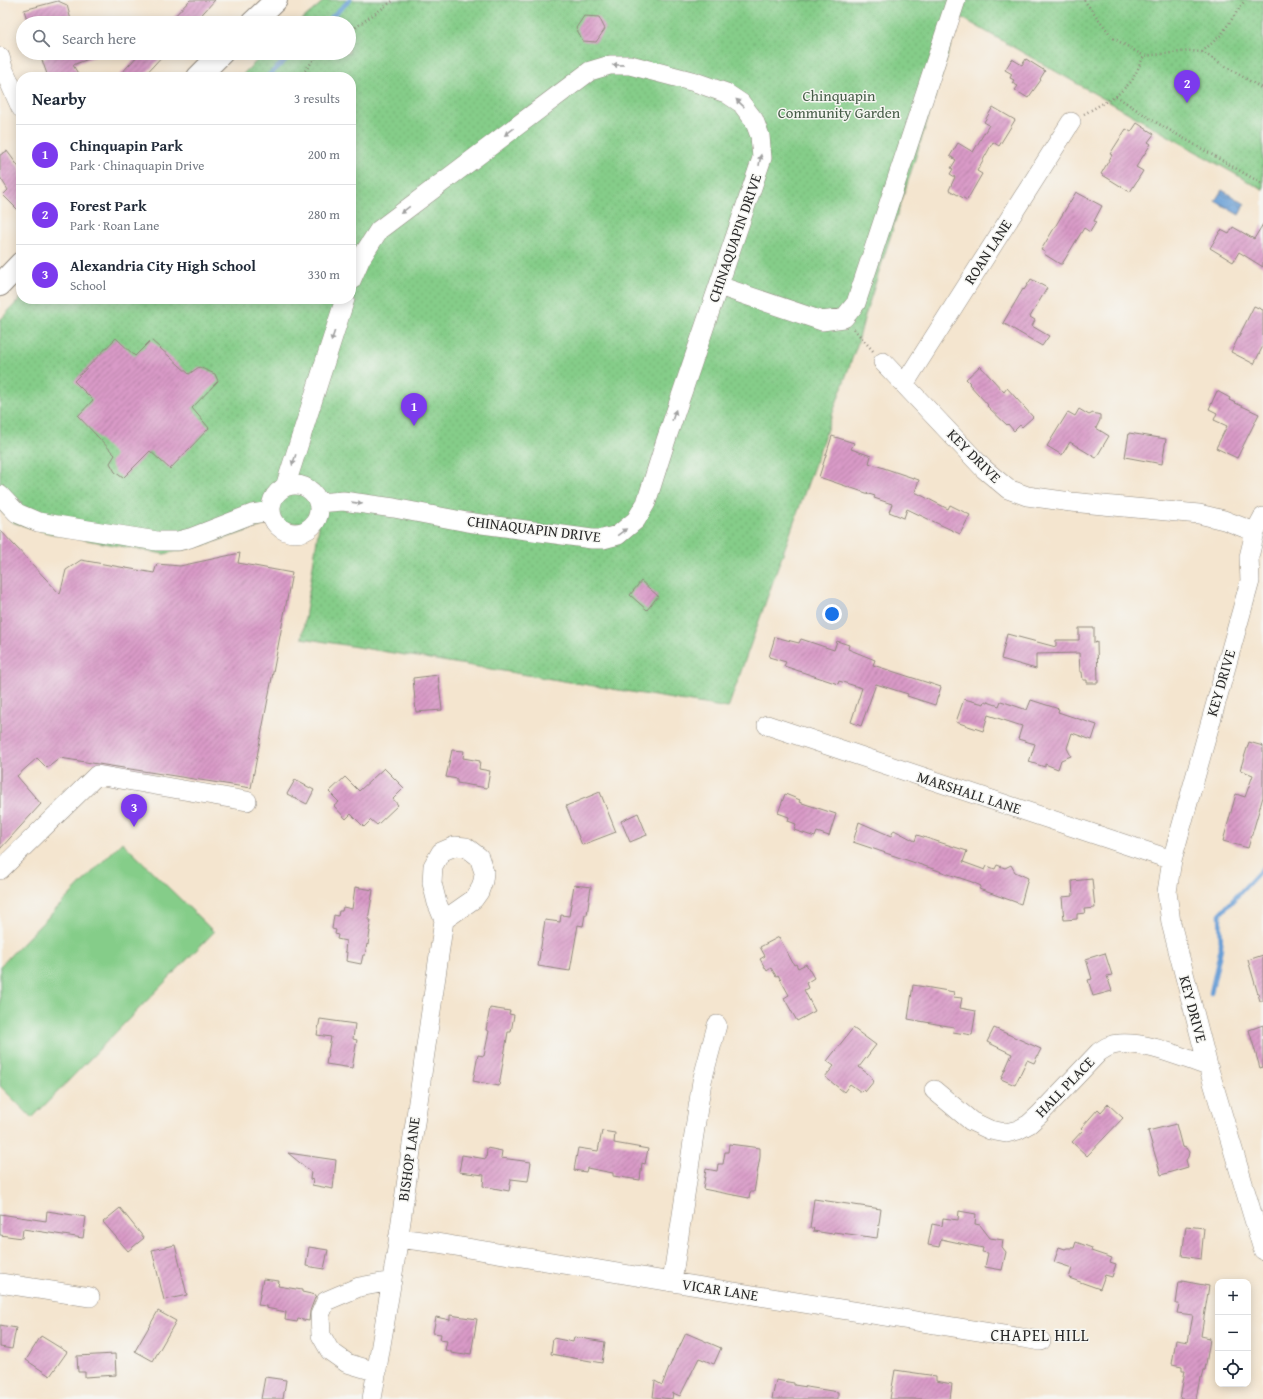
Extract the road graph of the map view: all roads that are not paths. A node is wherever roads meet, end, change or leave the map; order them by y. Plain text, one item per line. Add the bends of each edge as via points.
1 (276, 0) edge
2 (956, 0) edge
3 (259, 16) edge
4 (0, 58) edge
5 (215, 60) edge
6 (203, 72) edge
7 (16, 97) edge
8 (1072, 122) road end
9 (16, 268) edge
10 (356, 268) edge
11 (0, 285) edge
12 (719, 286) junction
13 (343, 304) edge
14 (883, 362) road end
15 (905, 383) junction
16 (285, 486) junction
17 (0, 495) edge
18 (318, 503) junction
19 (270, 511) junction
20 (1259, 524) edge
21 (766, 725) dead end
22 (247, 800) dead end
23 (1172, 860) junction
24 (0, 870) edge
25 (444, 920) dead end
26 (717, 1026) dead end
27 (1208, 1066) junction
28 (934, 1090) dead end
29 (398, 1238) junction
30 (1263, 1250) edge
31 (392, 1281) junction
32 (672, 1282) junction
33 (0, 1283) edge
34 (90, 1297) dead end
35 (1041, 1341) dead end
36 (377, 1372) junction
37 (372, 1399) edge

1 - 3 main road
2 - 12 street via 856,303 844,318 822,320
4 - 7 street
5 - 6 main road
8 - 15 street, ROAN LANE
9 - 11 main road
12 -> 10 street, CHINAQUAPIN DRIVE via 762,158 760,136 754,120 741,103 726,93 683,78 630,65 610,66 590,72 379,230
18 -> 12 street, CHINAQUAPIN DRIVE via 343,501 578,538 603,539 618,535 636,520 646,503
13 -> 16 street
14 - 15 street, KEY DRIVE
15 - 20 street, KEY DRIVE via 984,469 1008,489 1027,496 1199,514
16 - 18 street via 306,487
16 - 19 street via 274,497
17 - 19 street via 17,513 38,522 157,541 190,538 252,514
18 - 19 street via 317,518 306,530 299,533 292,533 278,526
20 - 23 street, KEY DRIVE via 1249,557 1250,581
21 - 23 street, MARSHALL LANE
22 - 24 street via 97,775
23 - 27 street, KEY DRIVE via 1167,892 1171,923
25 - 29 street, BISHOP LANE
26 - 32 street via 702,1081
27 - 28 street, HALL PLACE via 1148,1046 1117,1044 1107,1047 1099,1052 1034,1119 1018,1130 1006,1133 990,1130 971,1121
27 - 30 street, KEY DRIVE
29 - 31 street, BISHOP LANE
29 - 32 street, VICAR LANE
31 - 36 street, BISHOP LANE
31 - 36 street via 359,1287 326,1301 320,1315 321,1335 330,1351 347,1363
32 - 35 street, VICAR LANE
33 - 34 street
36 - 37 street, BISHOP LANE

